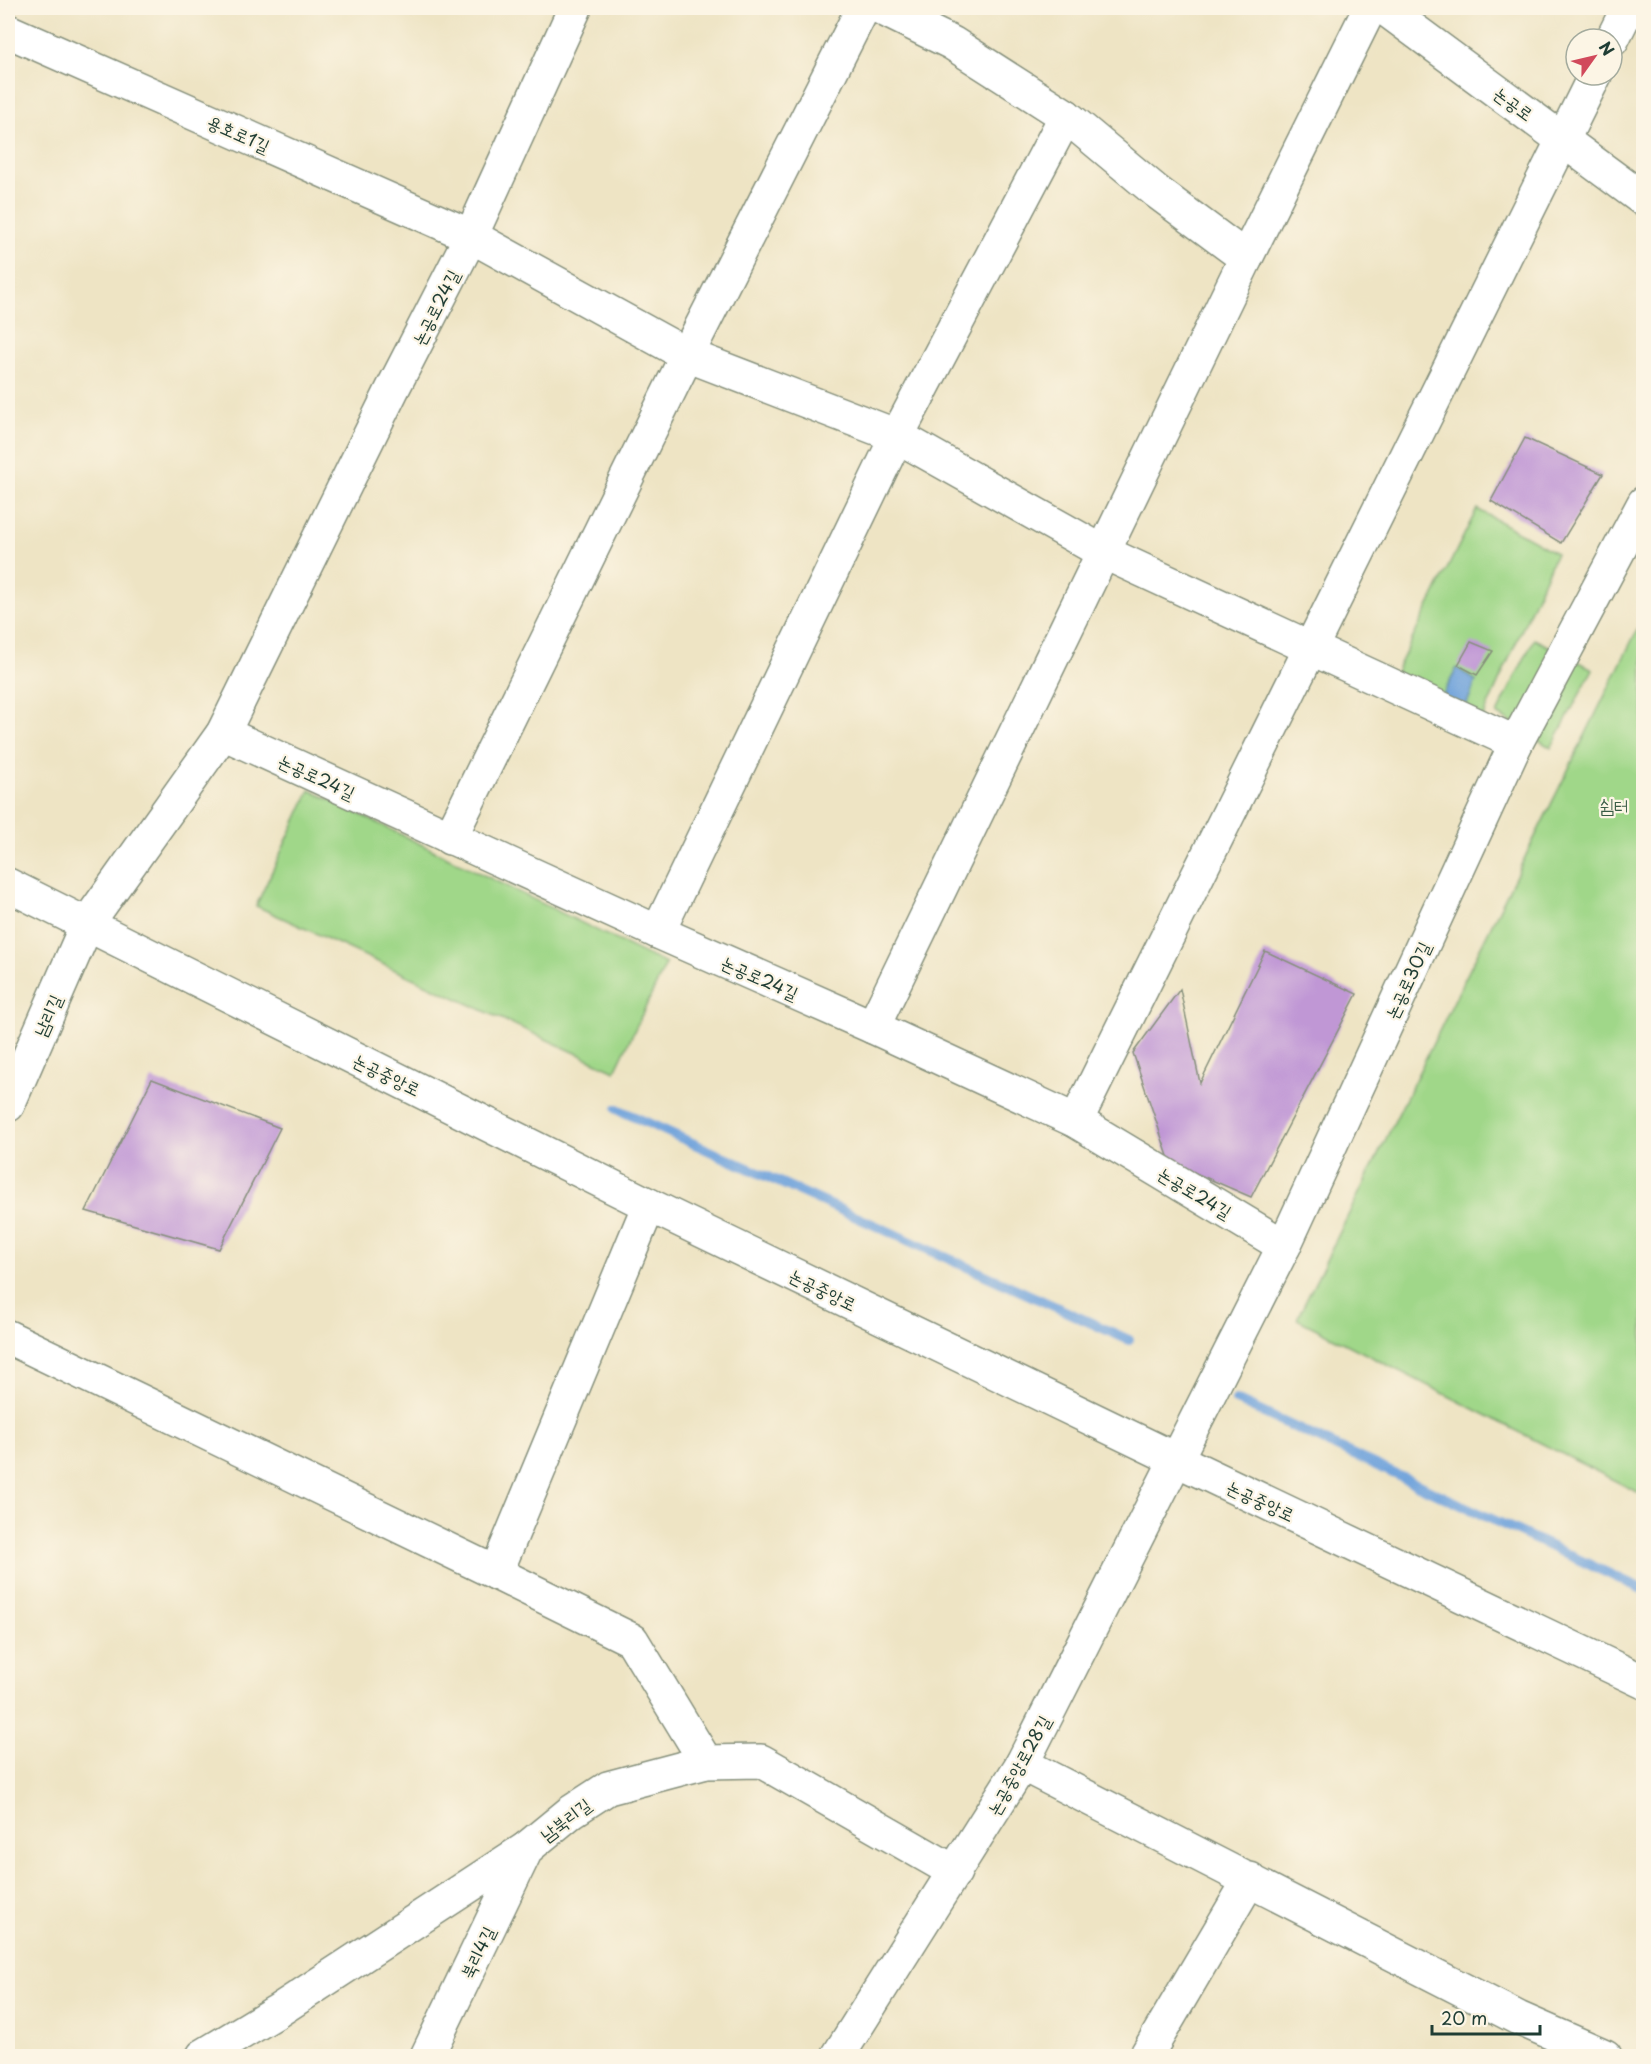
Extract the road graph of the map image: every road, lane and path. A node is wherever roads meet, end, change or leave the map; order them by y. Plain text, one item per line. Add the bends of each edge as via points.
1 (575, 8) edge
2 (863, 8) edge
3 (881, 8) edge
4 (1370, 8) edge
5 (1384, 8) edge
6 (1628, 8) edge
7 (1618, 27) edge
8 (8, 31) edge
9 (1589, 87) edge
10 (1066, 116) junction
11 (1564, 139) junction
12 (1644, 200) edge
13 (471, 236) junction
14 (1246, 258) junction
15 (687, 355) junction
16 (897, 436) junction
17 (1644, 503) edge
18 (1103, 552) junction
19 (1311, 648) junction
20 (223, 732) junction
21 (1516, 743) junction
22 (450, 838) junction
23 (8, 885) edge
24 (87, 924) junction
25 (658, 932) junction
26 (873, 1027) junction
27 (8, 1105) edge
28 (1077, 1121) junction
29 (649, 1204) junction
30 (1284, 1246) junction
31 (8, 1337) edge
32 (1175, 1459) junction
33 (496, 1573) junction
34 (1644, 1682) edge
35 (706, 1762) junction
36 (1022, 1764) junction
37 (527, 1848) junction
38 (955, 1872) junction
39 (1250, 1879) junction
40 (203, 2056) edge
41 (427, 2056) edge
42 (838, 2056) edge
43 (1146, 2056) edge
44 (1605, 2056) edge

1 - 13 street, 논공로24길
2 - 15 street
3 - 10 street via 952,43
4 - 14 street
5 - 11 street, 논공로
6 - 7 street
8 - 13 street, 용호로1길
9 - 11 street
10 - 14 street via 1157,192
10 - 16 street
11 - 12 street, 논공로
11 - 19 street
13 - 15 street, 용호로1길
13 - 20 street, 논공로24길
14 - 18 street
15 - 16 street, 용호로1길
15 - 22 street
16 - 18 street, 용호로1길
16 - 25 street
17 - 21 street, 논공로30길
18 - 19 street, 용호로1길
18 - 26 street
19 - 21 street, 용호로1길
19 - 28 street
20 - 22 street, 논공로24길
20 - 24 street, 논공로24길
21 - 30 street, 논공로30길
22 - 25 street, 논공로24길
23 - 24 street, 논공중앙로
24 - 27 street, 남리길
24 - 29 street, 논공중앙로
25 - 26 street, 논공로24길
26 - 28 street, 논공로24길
28 - 30 street, 논공로24길
29 - 32 street, 논공중앙로
29 - 33 street
30 - 32 street, 논공로30길
31 - 33 street
32 - 34 street, 논공중앙로
32 - 36 street, 논공중앙로28길
33 - 35 street via 633,1640
35 - 37 street, 남북리길 via 608,1788
35 - 38 street, 남북리길 via 761,1761
36 - 38 street, 논공중앙로28길
36 - 39 street
37 - 40 street, 남북리길
37 - 41 street, 북리4길
38 - 42 street, 논공중앙로28길
39 - 43 street
39 - 44 street via 1518,2018

